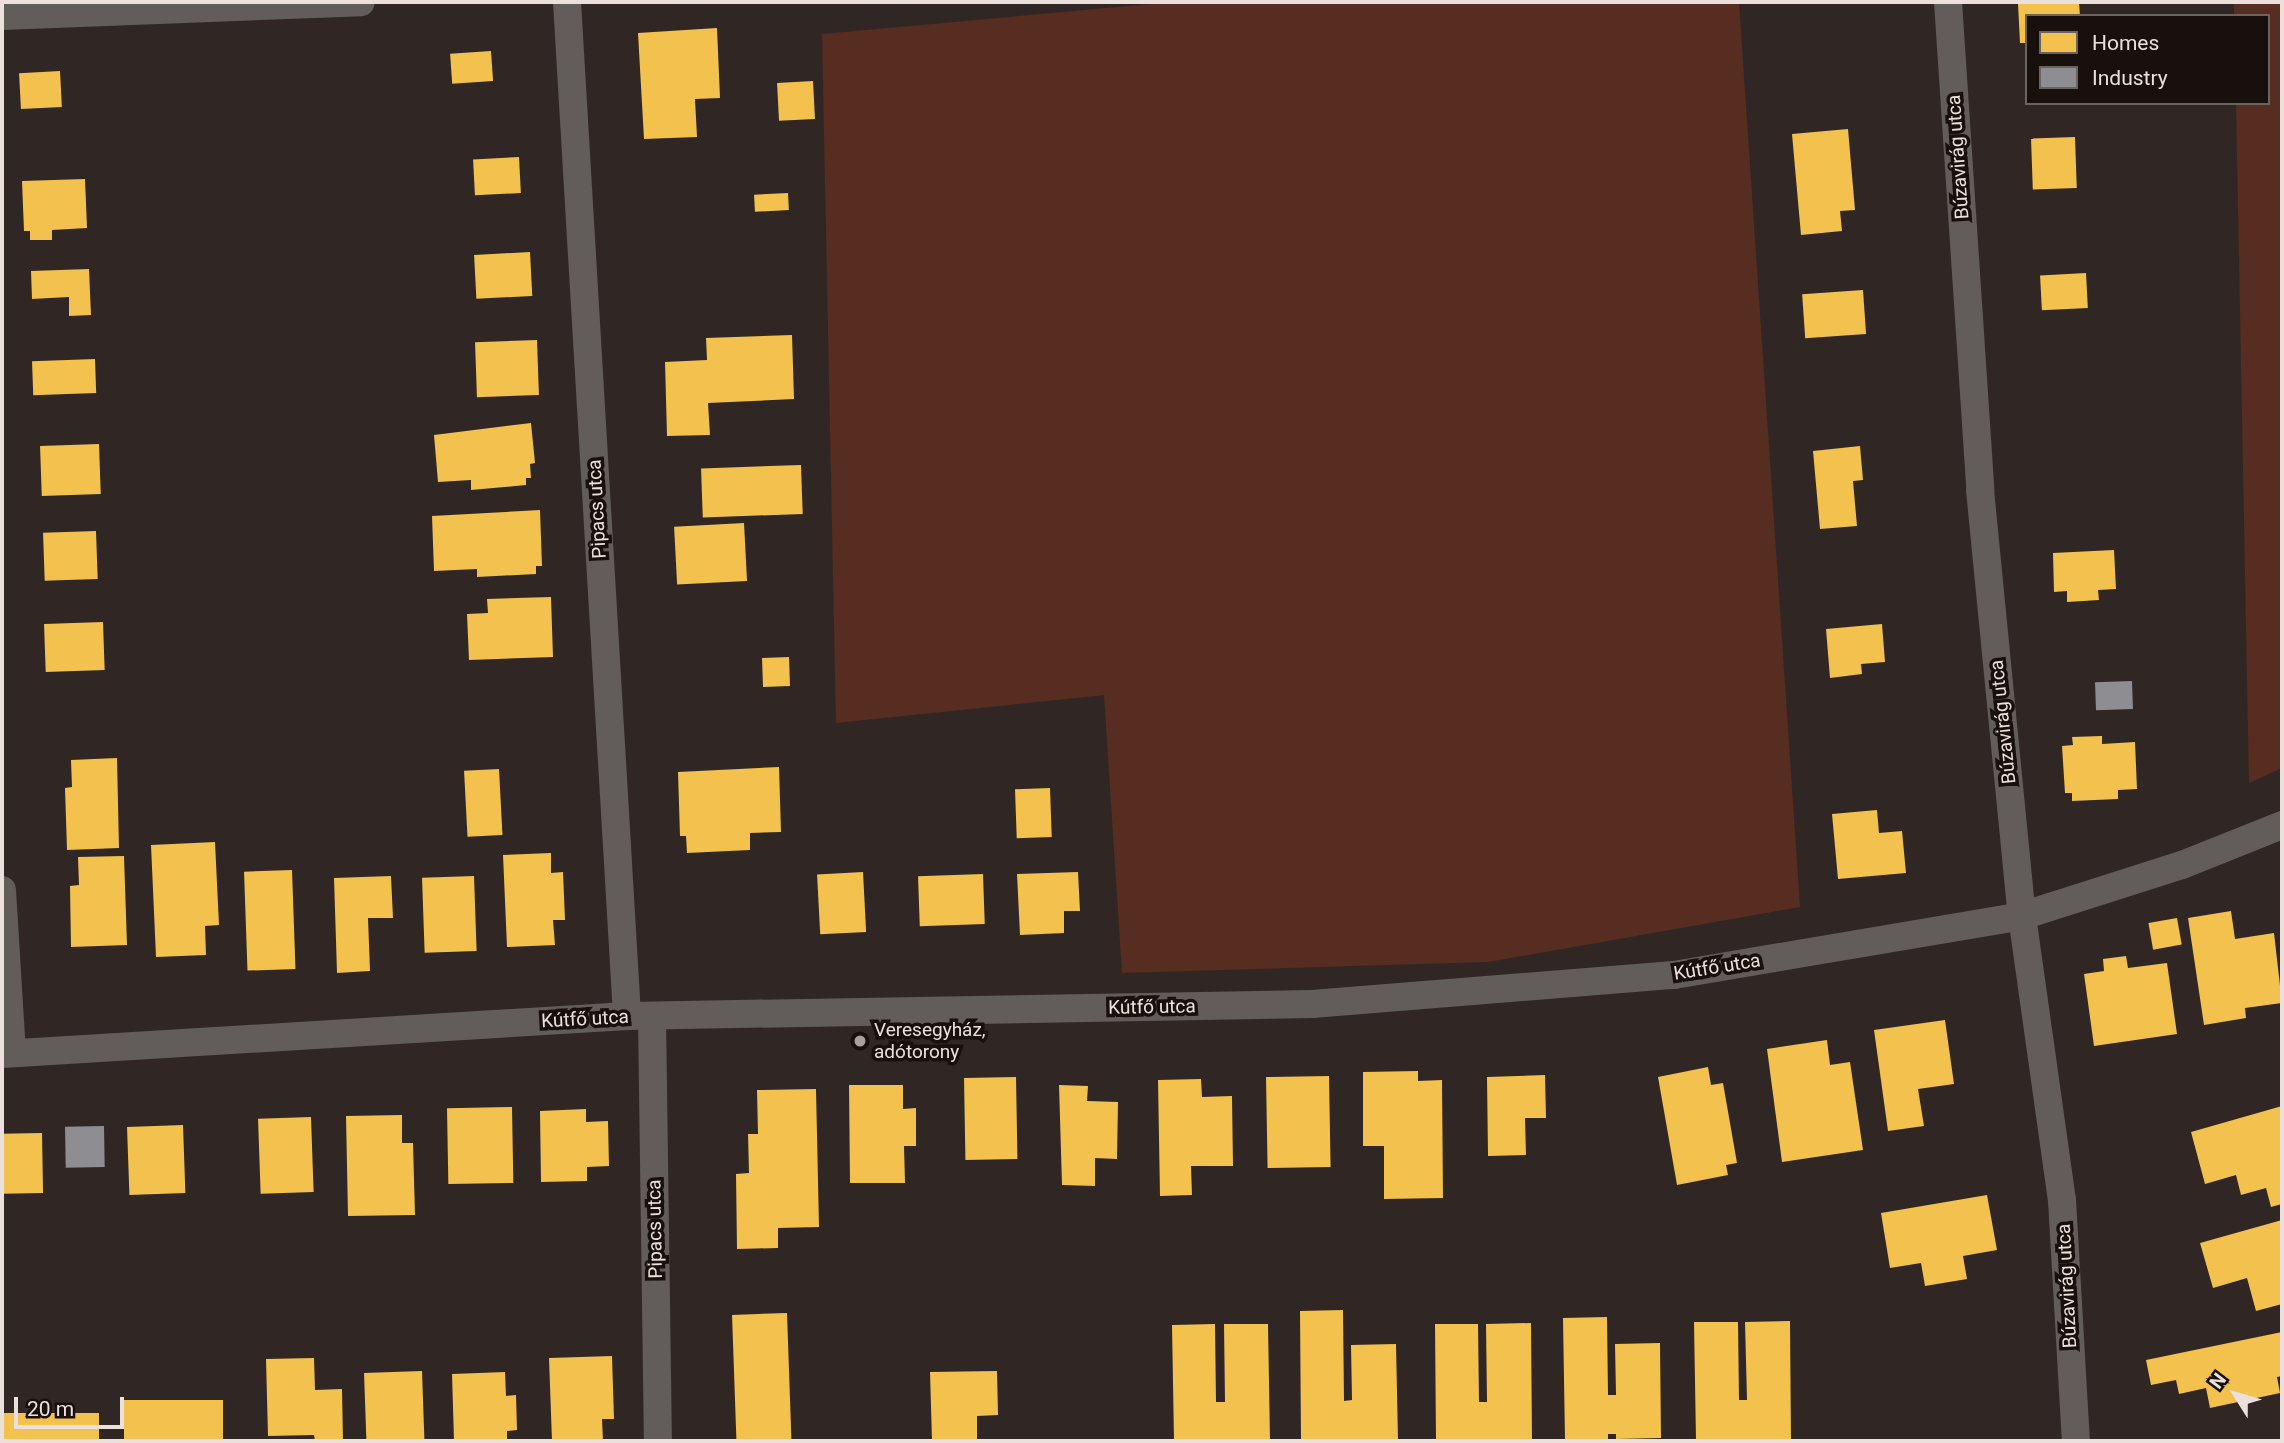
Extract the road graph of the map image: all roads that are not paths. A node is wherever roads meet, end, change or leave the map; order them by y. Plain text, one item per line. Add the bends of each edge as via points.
1 (361, 2) edge
2 (567, 2) edge
3 (1948, 2) edge
4 (313, 3) edge
5 (2, 16) edge
6 (2282, 825) edge
7 (2, 890) edge
8 (2022, 916) junction
9 (639, 1016) junction
10 (7, 1054) edge
11 (658, 1441) edge
12 (2076, 1441) edge

1 - 4 street
2 - 9 street, Pipacs utca
3 - 8 street, Búzavirág utca via 1980,490
4 - 5 street
6 - 8 street, Kútfő utca via 2182,865
7 - 10 street
8 - 9 street, Kútfő utca via 1674,975 1312,1004
8 - 12 street, Búzavirág utca via 2062,1200
9 - 10 street, Kútfő utca
9 - 11 street, Pipacs utca

